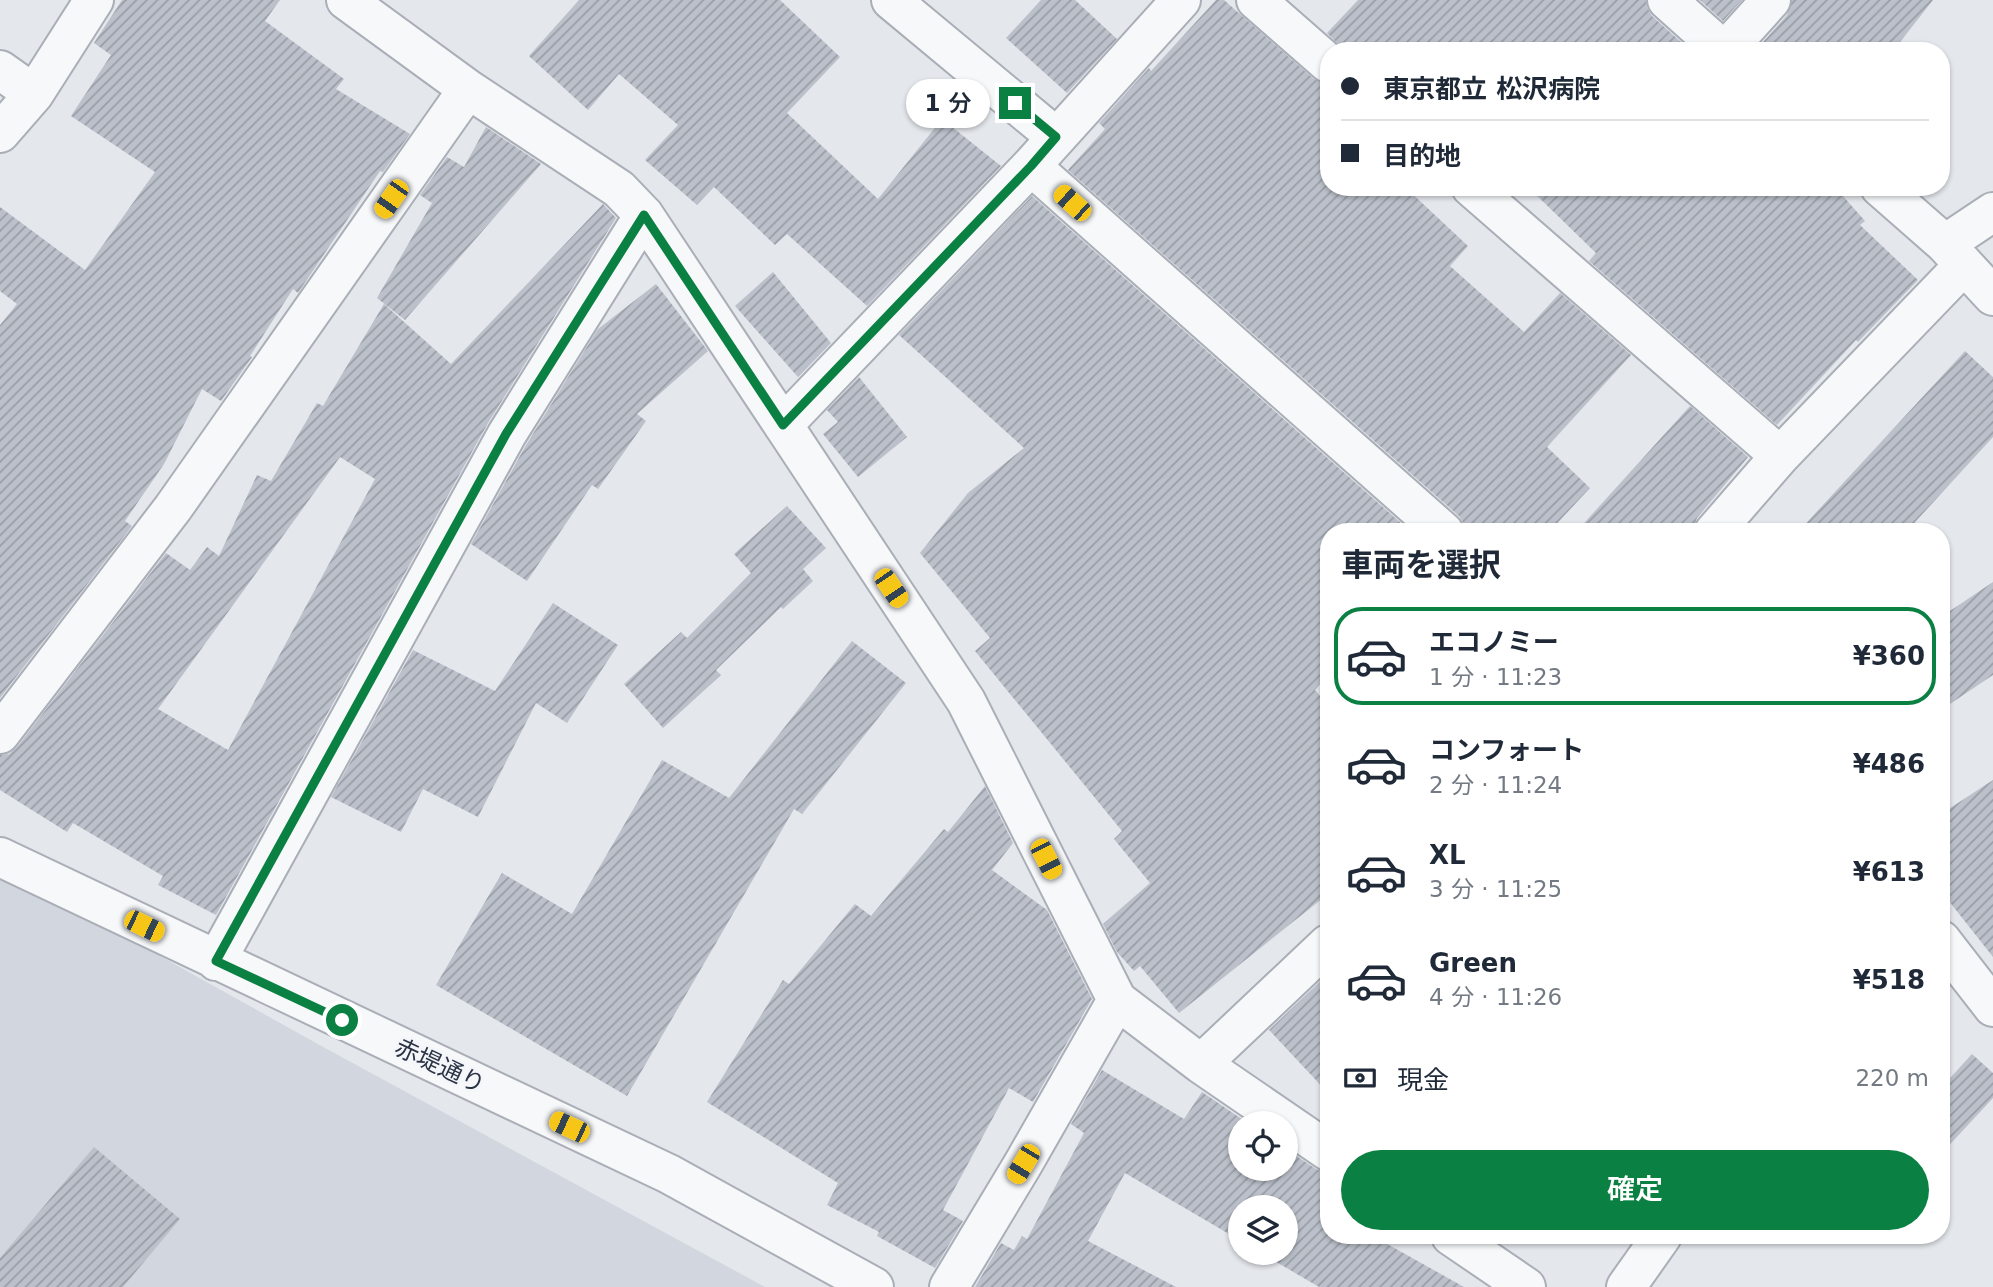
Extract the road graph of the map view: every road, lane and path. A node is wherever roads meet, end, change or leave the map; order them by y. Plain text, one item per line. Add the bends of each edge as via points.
1 (94, 0) edge
2 (346, 0) edge
3 (891, 0) edge
4 (1181, 0) edge
5 (1256, 0) edge
6 (1667, 0) edge
7 (1771, 0) edge
8 (1715, 42) edge
9 (1733, 42) edge
10 (1320, 56) edge
11 (0, 70) edge
12 (468, 89) junction
13 (34, 94) junction
14 (0, 134) edge
15 (1056, 137) junction
16 (1031, 166) junction
17 (1481, 196) edge
18 (1890, 196) edge
19 (1993, 212) edge
20 (644, 215) junction
21 (1955, 255) junction
22 (1993, 296) edge
23 (783, 425) junction
24 (1780, 456) junction
25 (1434, 523) edge
26 (1722, 523) edge
27 (0, 734) edge
28 (0, 856) edge
29 (1320, 952) edge
30 (1950, 952) edge
31 (216, 961) junction
32 (1117, 1000) junction
33 (1993, 1007) edge
34 (1201, 1064) junction
35 (1320, 1146) edge
36 (1463, 1244) edge
37 (1656, 1244) edge
38 (874, 1287) edge
39 (949, 1287) edge
40 (1526, 1287) edge
41 (1626, 1287) edge

1 - 13 street
2 - 12 street
3 - 15 street
4 - 15 street
5 - 10 street
6 - 8 street
7 - 9 street
11 - 13 street
12 - 20 street via 619,189
12 - 27 street via 173,508
13 - 14 street
15 - 16 street
16 - 23 street
16 - 25 street
17 - 24 street
18 - 21 street
19 - 21 street
20 - 23 street
20 - 31 street via 506,434
21 - 22 street
21 - 24 street
23 - 32 street via 966,701
24 - 26 street
28 - 31 street, 赤堤通り
29 - 34 street
30 - 33 street
31 - 38 street, 赤堤通り via 670,1174
32 - 34 street
32 - 39 street
34 - 35 street
36 - 40 street
37 - 41 street

